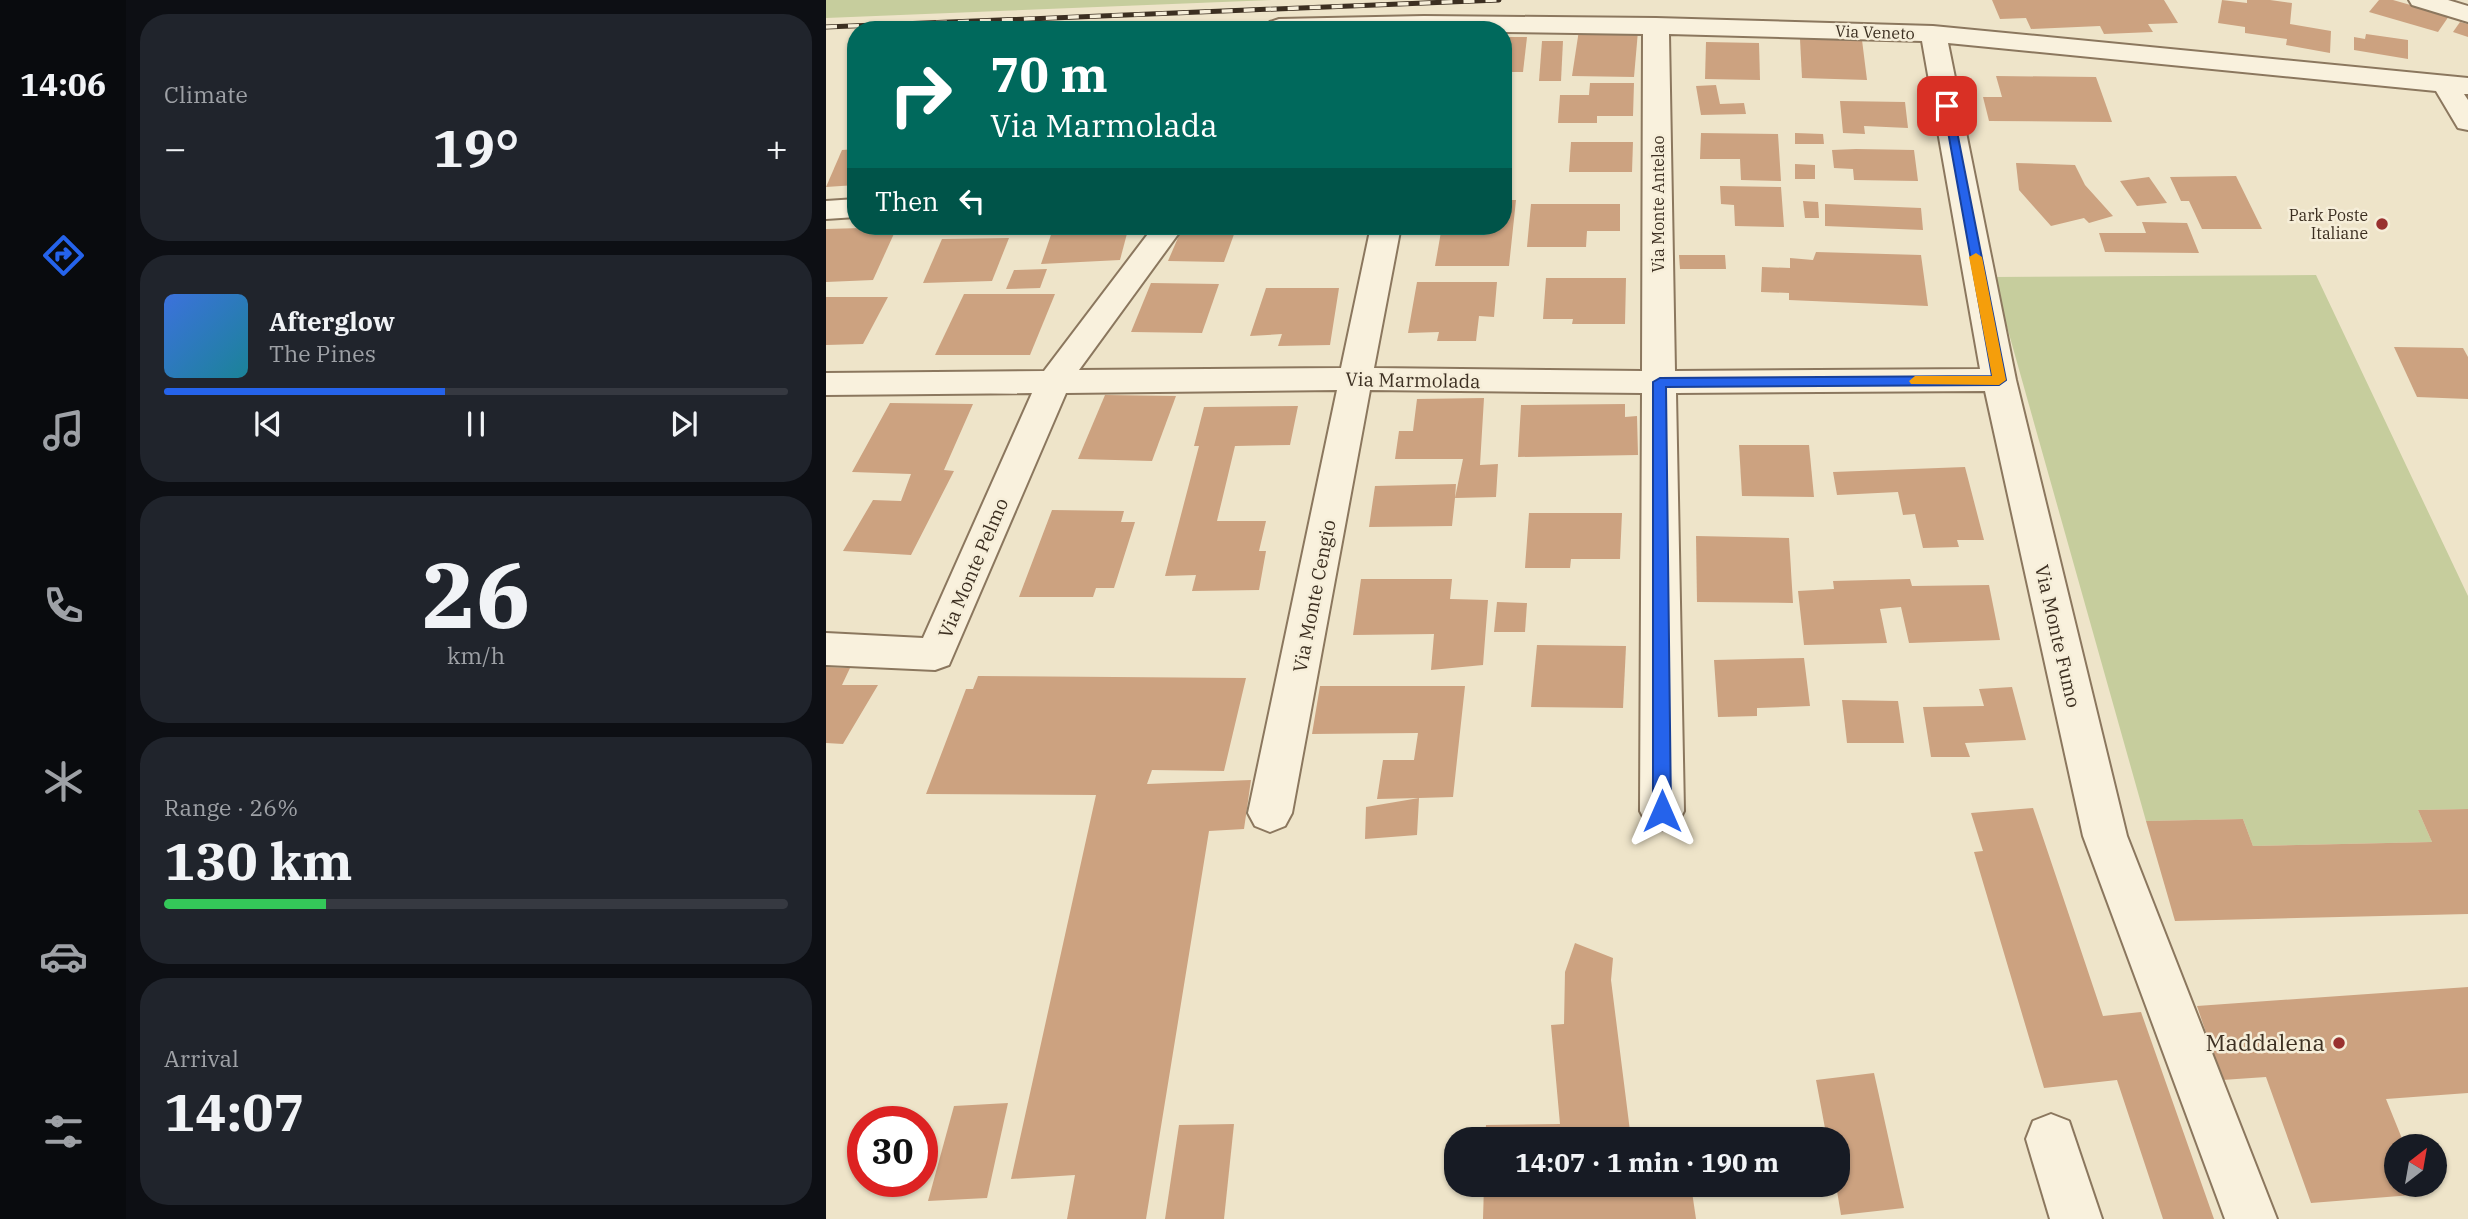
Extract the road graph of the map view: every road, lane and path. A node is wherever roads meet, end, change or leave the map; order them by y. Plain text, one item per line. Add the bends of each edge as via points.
1 (1296, 0) edge
2 (2421, 0) edge
3 (2468, 14) edge
4 (1283, 21) edge
5 (1656, 26) junction
6 (1512, 27) edge
7 (1933, 34) junction
8 (2457, 85) edge
9 (2468, 122) edge
10 (847, 209) edge
11 (826, 210) edge
12 (1162, 235) edge
13 (1384, 235) edge
14 (1358, 379) junction
15 (1999, 380) junction
16 (1054, 381) junction
17 (1660, 382) junction
18 (826, 384) edge
19 (826, 649) edge
20 (1662, 811) dead end
21 (1270, 813) dead end
22 (2051, 1139) dead end
23 (2246, 1207) edge
24 (2076, 1219) edge

1 - 4 street
2 - 3 street
5 - 6 street, Via Veneto
5 - 7 street, Via Veneto
5 - 17 street, Via Monte Antelao
7 - 8 street, Via Veneto
7 - 15 street, Via Monte Fumo
8 - 9 street
10 - 11 street
12 - 16 street
13 - 14 street, Via Monte Cengio
14 - 16 street, Via Marmolada
14 - 17 street, Via Marmolada
14 - 21 street, Via Monte Cengio
15 - 17 street, Via Marmolada
15 - 23 street, Via Monte Fumo via 2105,836
16 - 18 street, Via Marmolada
16 - 19 street, Via Monte Pelmo via 935,654
17 - 20 street, Via Monte Antelao
22 - 24 street

